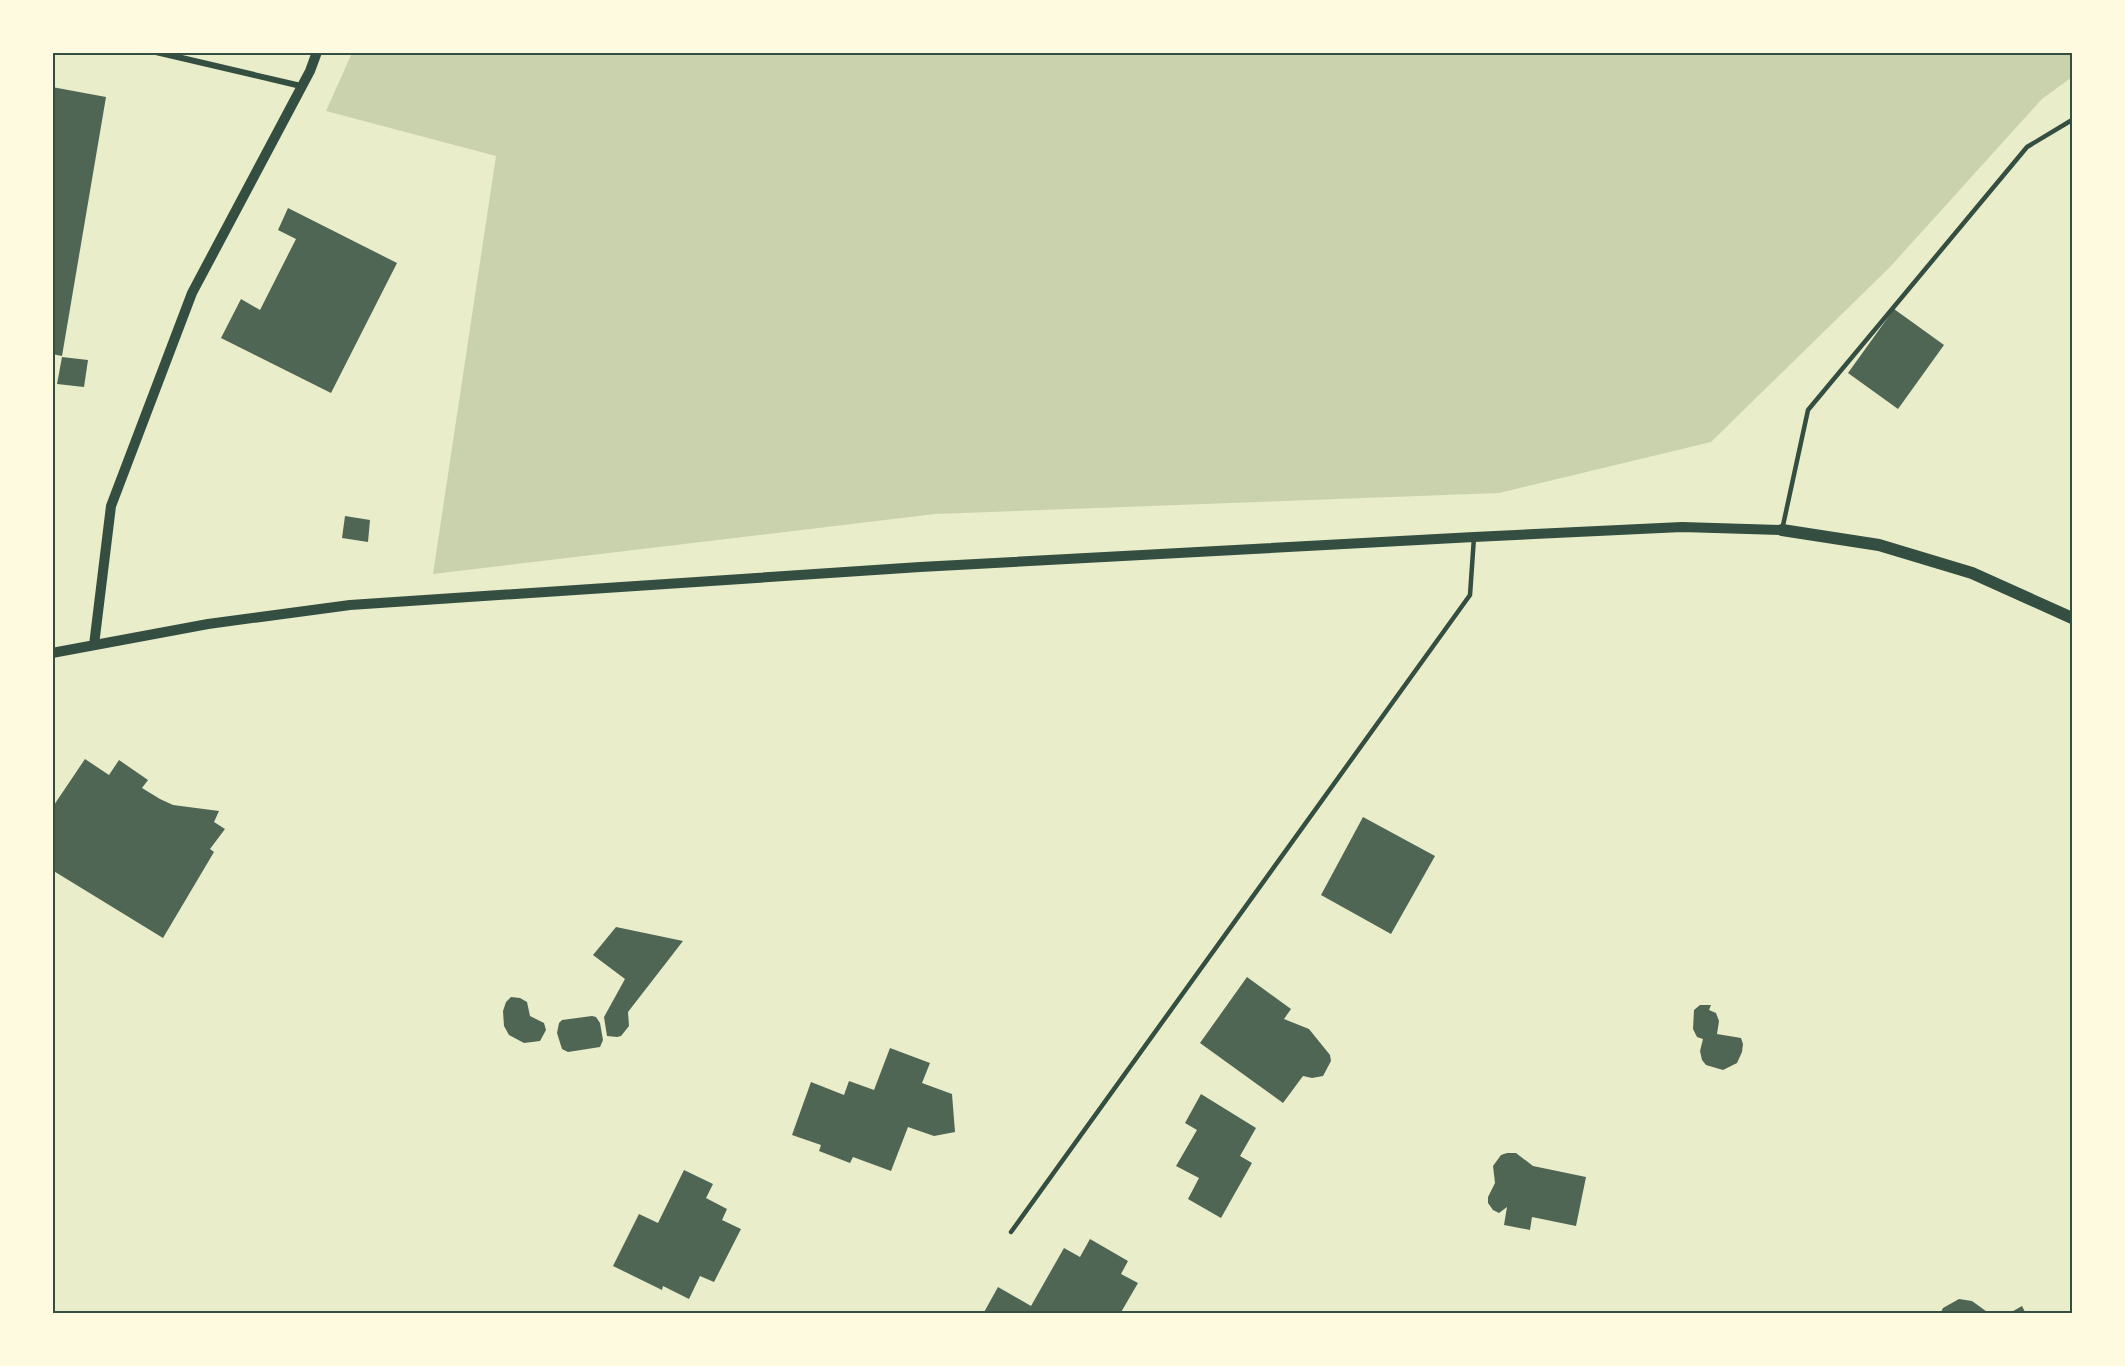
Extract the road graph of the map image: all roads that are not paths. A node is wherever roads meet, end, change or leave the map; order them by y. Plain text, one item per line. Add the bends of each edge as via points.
1 (156, 52) edge
2 (317, 52) edge
3 (301, 87) junction
4 (2073, 120) edge
5 (1782, 530) junction
6 (1474, 537) junction
7 (2073, 618) edge
8 (94, 645) junction
9 (52, 652) edge
10 (1011, 1232) dead end

1 - 3 street
2 - 3 street
3 - 8 street via 192,293 111,506
4 - 5 lane via 2027,147 1808,410
5 - 6 street via 1682,527
5 - 7 main road via 1879,545 1972,573
6 - 8 street via 920,567 350,605 207,624
6 - 10 lane via 1470,595
8 - 9 street

